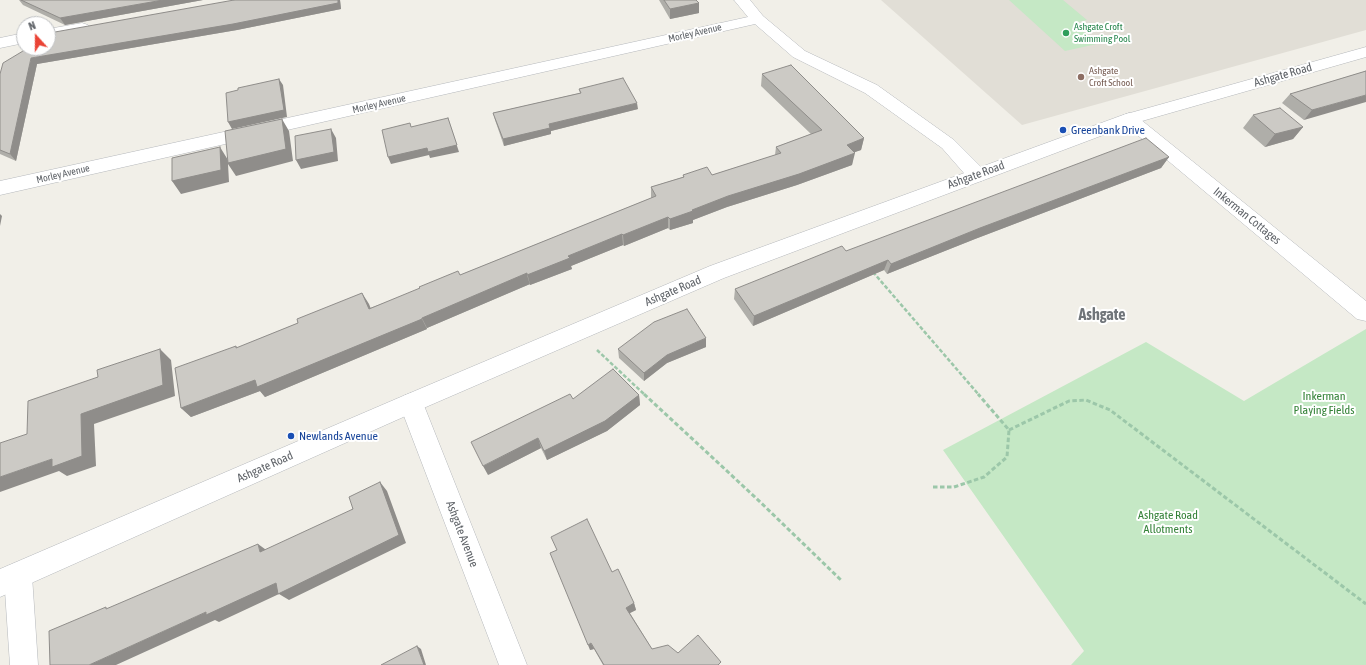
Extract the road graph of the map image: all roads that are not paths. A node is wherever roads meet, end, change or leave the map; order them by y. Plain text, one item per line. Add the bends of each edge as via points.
1 (742, 0) edge
2 (758, 19) junction
3 (93, 26) edge
4 (56, 33) edge
5 (16, 40) edge
6 (0, 43) edge
7 (1366, 52) edge
8 (1129, 119) junction
9 (977, 175) junction
10 (0, 188) edge
11 (1365, 313) dead end
12 (411, 403) junction
13 (9, 580) edge
14 (24, 665) edge
15 (513, 665) edge

1 - 2 street
2 - 9 street via 799,54 871,89 906,113 948,144
2 - 10 street, Morley Avenue
3 - 4 street
5 - 6 street
7 - 8 street, Ashgate Road
8 - 9 street, Ashgate Road
8 - 11 street, Inkerman Cottages
9 - 12 street, Ashgate Road via 717,272
12 - 13 street, Ashgate Road
12 - 15 street, Ashgate Avenue
13 - 14 street

